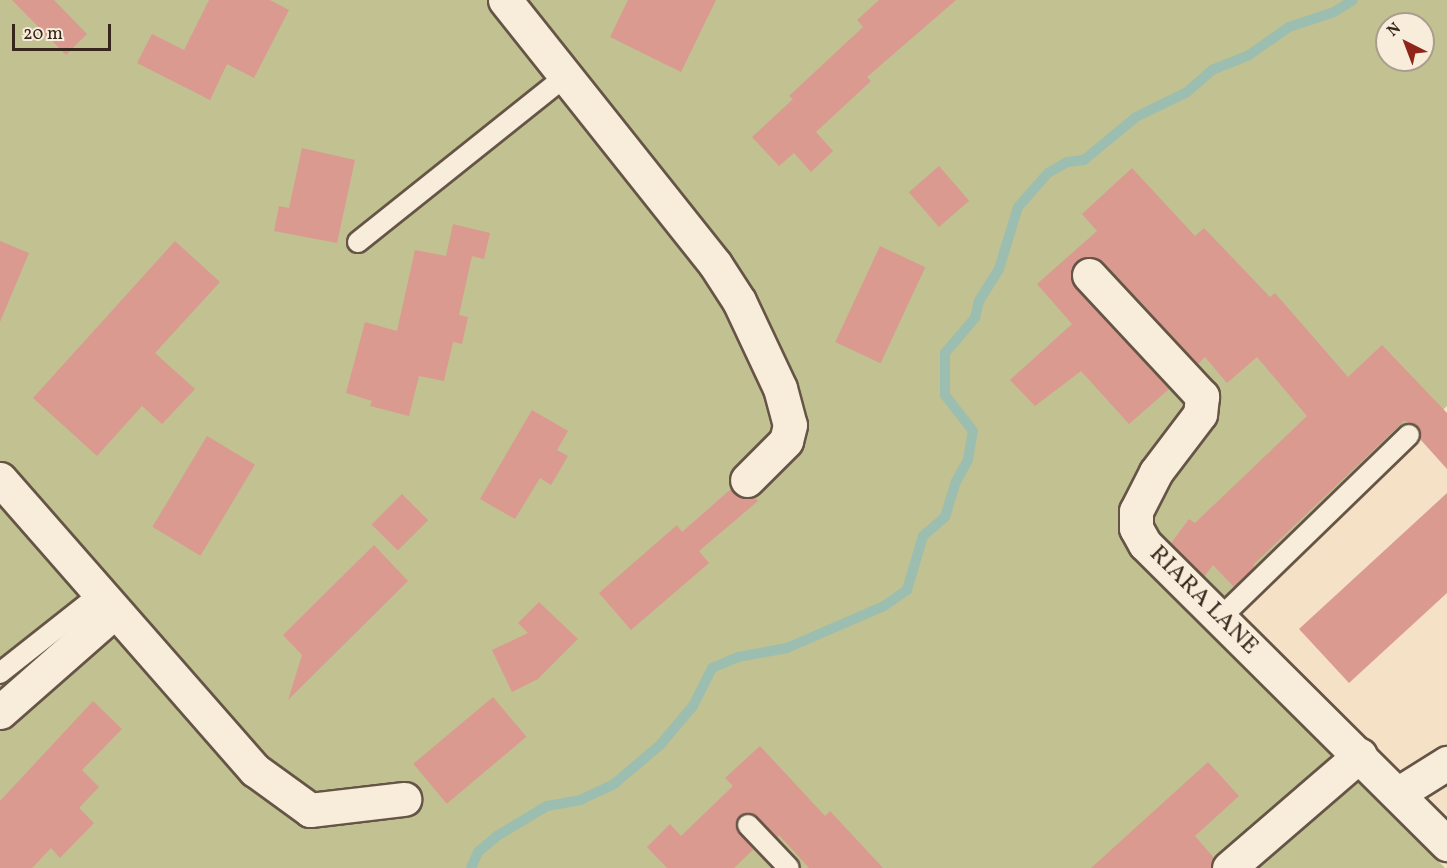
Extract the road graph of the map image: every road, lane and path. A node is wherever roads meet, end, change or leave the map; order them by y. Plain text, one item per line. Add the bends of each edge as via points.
1 (505, 0) edge
2 (567, 75) junction
3 (358, 242) dead end
4 (1089, 275) dead end
5 (1409, 435) dead end
6 (0, 479) edge
7 (747, 480) dead end
8 (108, 603) junction
9 (1220, 618) junction
10 (0, 673) edge
11 (0, 712) edge
12 (1360, 755) junction
13 (1447, 763) edge
14 (1399, 793) junction
15 (404, 799) dead end
16 (748, 825) dead end
17 (1447, 844) edge
18 (789, 868) edge
19 (1228, 868) edge

1 - 2 street
2 - 3 lane
2 - 7 street via 715,264 766,356 790,425 786,441
4 - 9 street, RIARA LANE via 1202,396 1200,414 1156,472 1136,510 1136,528 1145,544
5 - 9 lane
6 - 8 street
8 - 10 lane
8 - 11 street
8 - 15 street via 255,770 310,810
9 - 12 street, RIARA LANE
12 - 14 street, RIARA LANE
12 - 19 street
13 - 14 street
14 - 17 street, RIARA LANE
16 - 18 lane

